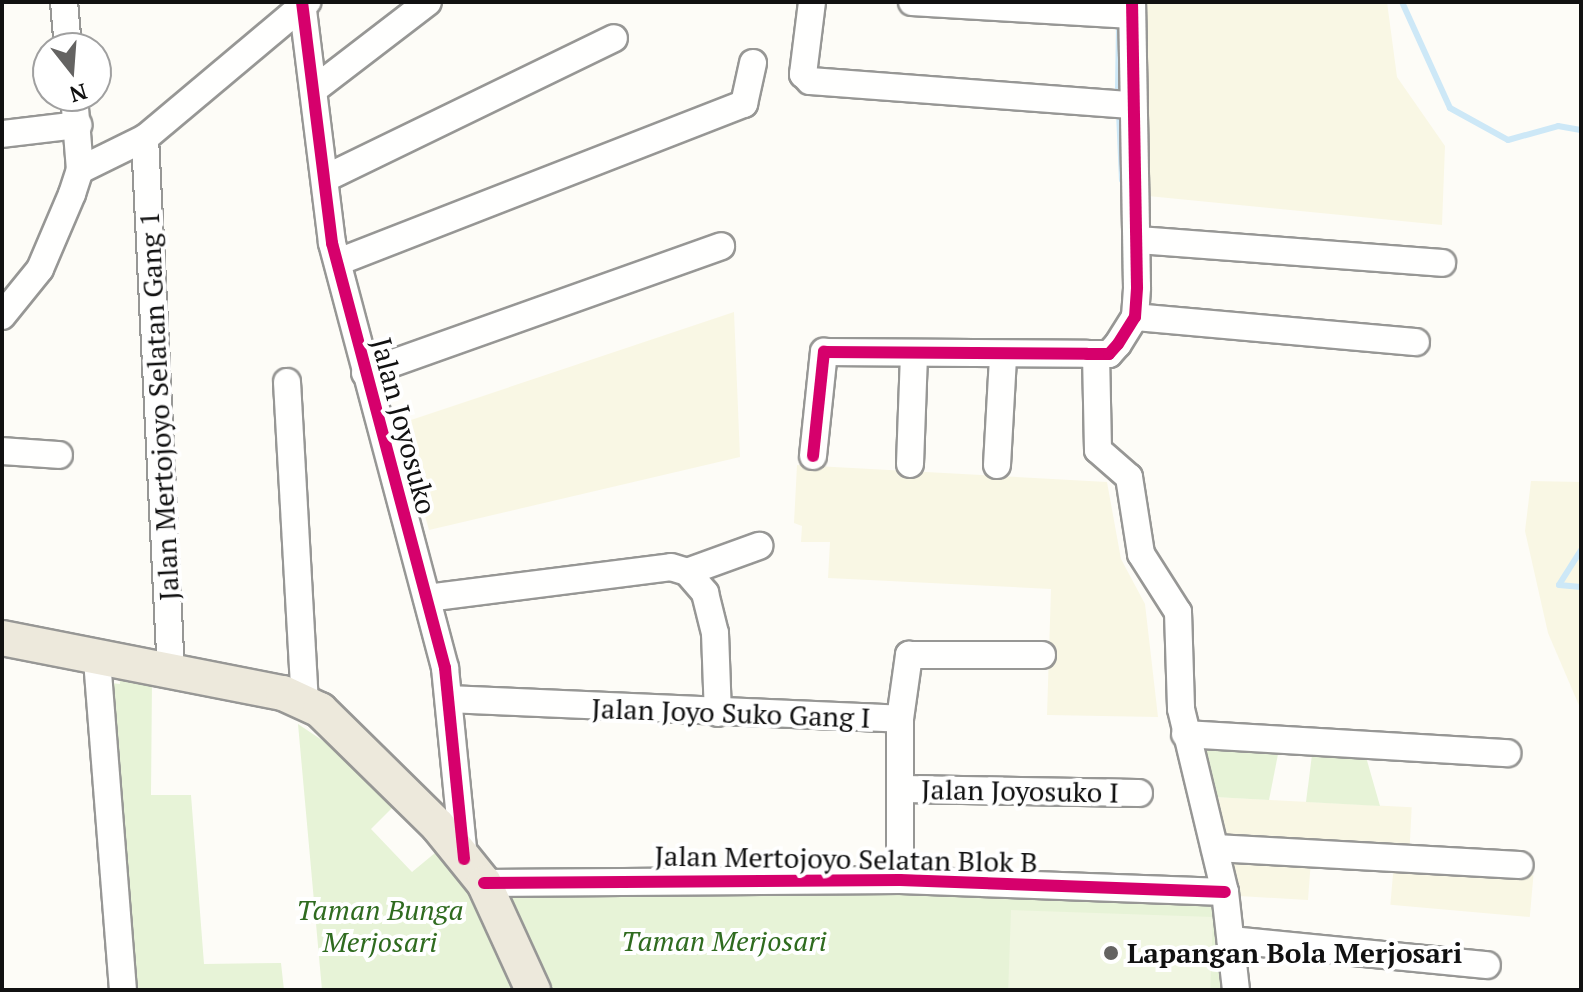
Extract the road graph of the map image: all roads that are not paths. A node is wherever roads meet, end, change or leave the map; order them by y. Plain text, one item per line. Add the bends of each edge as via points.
1 (64, 2) edge
2 (428, 2) edge
3 (812, 2) edge
4 (912, 2) edge
5 (304, 3) edge
6 (1132, 9) edge
7 (67, 32) edge
8 (614, 38) dead end
9 (753, 63) dead end
10 (316, 88) junction
11 (1131, 105) junction
12 (76, 112) edge
13 (78, 125) junction
14 (2, 134) edge
15 (145, 138) junction
16 (80, 170) junction
17 (326, 178) junction
18 (1138, 240) junction
19 (721, 246) dead end
20 (338, 262) junction
21 (1442, 263) dead end
22 (14, 290) edge
23 (2, 316) edge
24 (1135, 317) junction
25 (1416, 342) dead end
26 (914, 353) junction
27 (1096, 354) junction
28 (1003, 356) junction
29 (365, 373) junction
30 (287, 382) dead end
31 (2, 451) edge
32 (59, 455) dead end
33 (813, 456) dead end
34 (910, 464) dead end
35 (997, 465) dead end
36 (759, 546) dead end
37 (687, 572) junction
38 (427, 598) junction
39 (2, 638) edge
40 (1042, 655) dead end
41 (97, 660) junction
42 (171, 673) junction
43 (449, 699) junction
44 (305, 700) junction
45 (718, 713) junction
46 (900, 719) junction
47 (1185, 734) junction
48 (1507, 753) dead end
49 (902, 789) junction
50 (1139, 793) dead end
51 (1215, 848) junction
52 (1520, 865) dead end
53 (474, 871) junction
54 (900, 880) junction
55 (1216, 892) junction
56 (1231, 940) junction
57 (1487, 965) dead end
58 (123, 990) edge
59 (533, 990) edge
60 (1236, 990) edge

1 - 7 street
2 - 10 street
3 - 11 street via 803,74 810,81
4 - 6 street
5 - 10 street, Jalan Joyosuko
5 - 15 street
6 - 11 street
8 - 17 street
9 - 20 street via 744,104
10 - 17 street, Jalan Joyosuko
11 - 18 street
12 - 13 street
13 - 14 street
13 - 16 street
15 - 16 street
15 - 42 street, Jalan Mertojoyo Selatan Gang 1
16 - 22 street via 56,240
17 - 20 street, Jalan Joyosuko
18 - 21 street
18 - 24 street
19 - 29 street
20 - 29 street, Jalan Joyosuko
22 - 23 street
24 - 25 street
24 - 27 street via 1109,354
26 - 28 street
26 - 33 street via 821,354
26 - 34 street
27 - 28 street
27 - 47 street via 1096,444 1129,477 1141,554 1168,591
28 - 35 street
29 - 38 street, Jalan Joyosuko
30 - 44 street
31 - 32 street
36 - 37 street
37 - 38 street via 671,567
37 - 45 street via 705,593 715,633
38 - 43 street, Jalan Joyosuko
39 - 41 main road
40 - 46 street via 916,651 906,664
41 - 42 main road
41 - 58 street
42 - 44 main road
43 - 45 street, Jalan Joyo Suko Gang I
43 - 53 street, Jalan Joyosuko
44 - 53 main road via 340,725
45 - 46 street, Jalan Joyo Suko Gang I
46 - 49 street, Jalan Joyo Suko Gang I
47 - 48 street
47 - 51 street
49 - 50 street, Jalan Joyosuko I
49 - 54 street, Jalan Joyo Suko Gang I
51 - 52 street
51 - 55 street
53 - 54 street, Jalan Mertojoyo Selatan Blok B
53 - 59 main road
54 - 55 street, Jalan Mertojoyo Selatan Blok B
55 - 56 street
56 - 57 street
56 - 60 street

